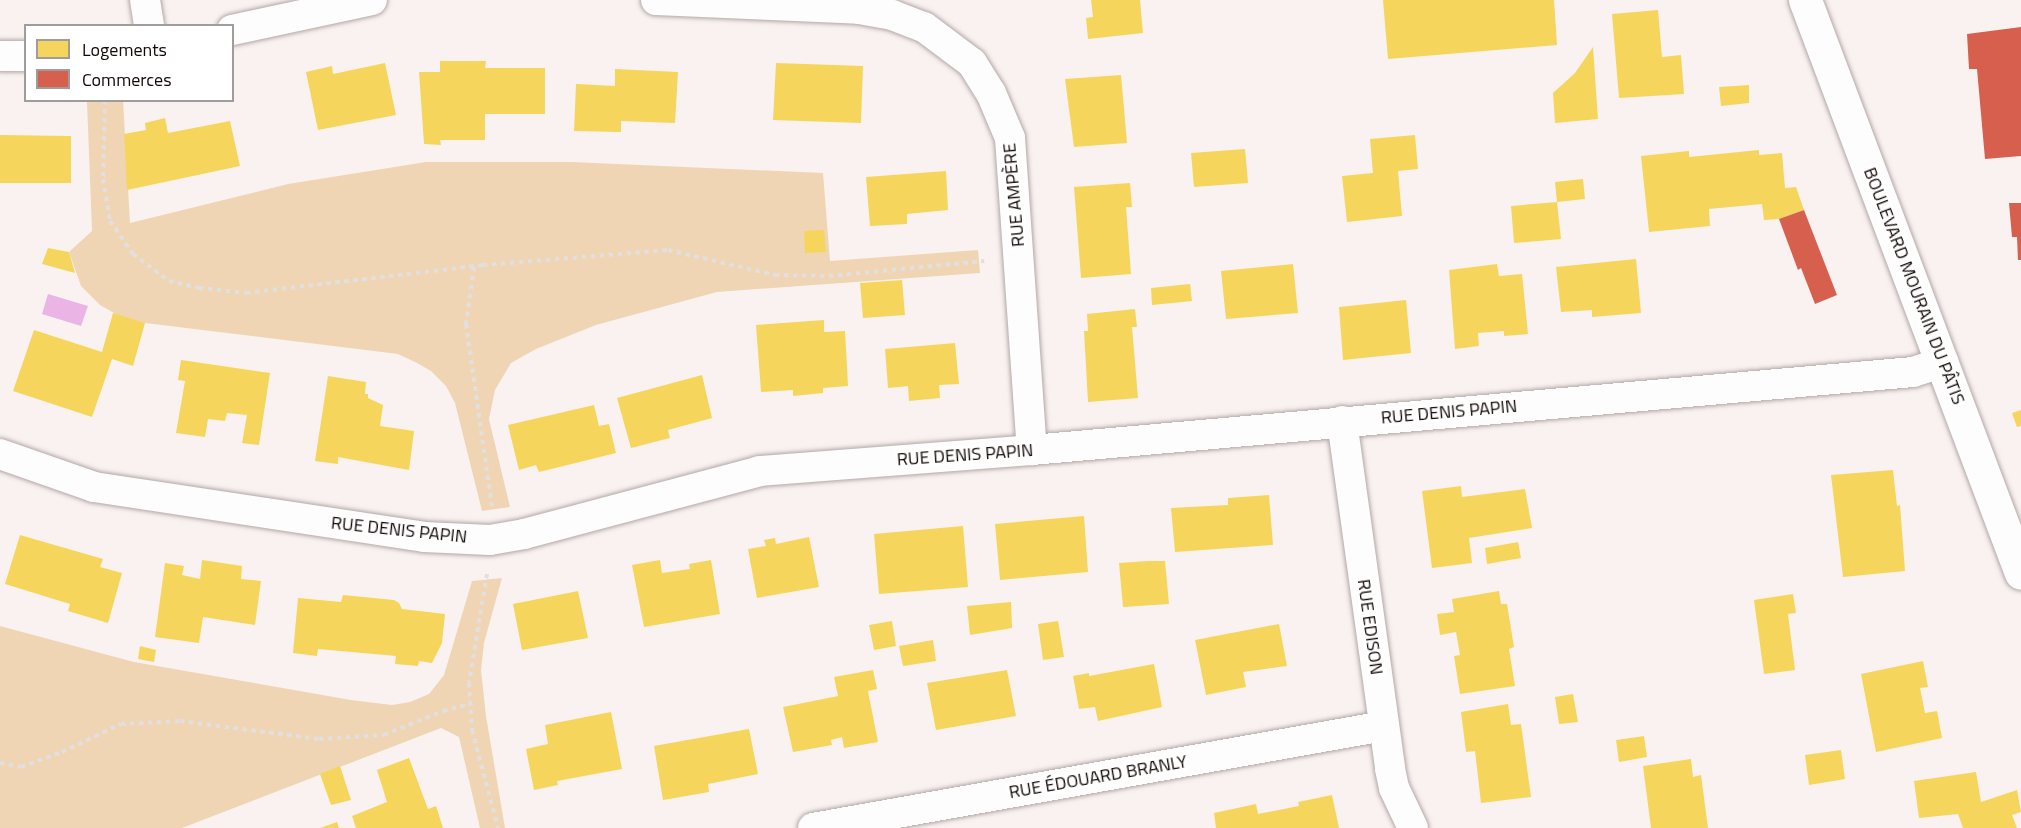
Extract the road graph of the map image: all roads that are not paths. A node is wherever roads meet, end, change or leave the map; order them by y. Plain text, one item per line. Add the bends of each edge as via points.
1 (145, 0) edge
2 (372, 0) edge
3 (656, 0) edge
4 (672, 0) edge
5 (1805, 0) edge
6 (149, 24) edge
7 (234, 30) edge
8 (0, 56) edge
9 (24, 56) edge
10 (1943, 362) junction
11 (1342, 421) junction
12 (1032, 450) junction
13 (0, 454) edge
14 (2021, 573) edge
15 (1384, 726) junction
16 (813, 828) edge
17 (1413, 828) edge

1 - 6 street
2 - 7 street
3 - 4 street, RUE AMPÈRE
4 - 12 street, RUE AMPÈRE via 859,9 892,15 924,27 972,63 991,93 1010,138
5 - 10 main road, BOULEVARD MOURAIN DU PÂTIS
8 - 9 street
10 - 11 street, RUE DENIS PAPIN via 1913,372
10 - 14 main road, BOULEVARD MOURAIN DU PÂTIS
11 - 12 street, RUE DENIS PAPIN
11 - 15 street, RUE EDISON
12 - 13 street, RUE DENIS PAPIN via 760,471 490,540 424,537 94,487
15 - 16 street, RUE ÉDOUARD BRANLY
15 - 17 street, RUE EDISON via 1394,788

